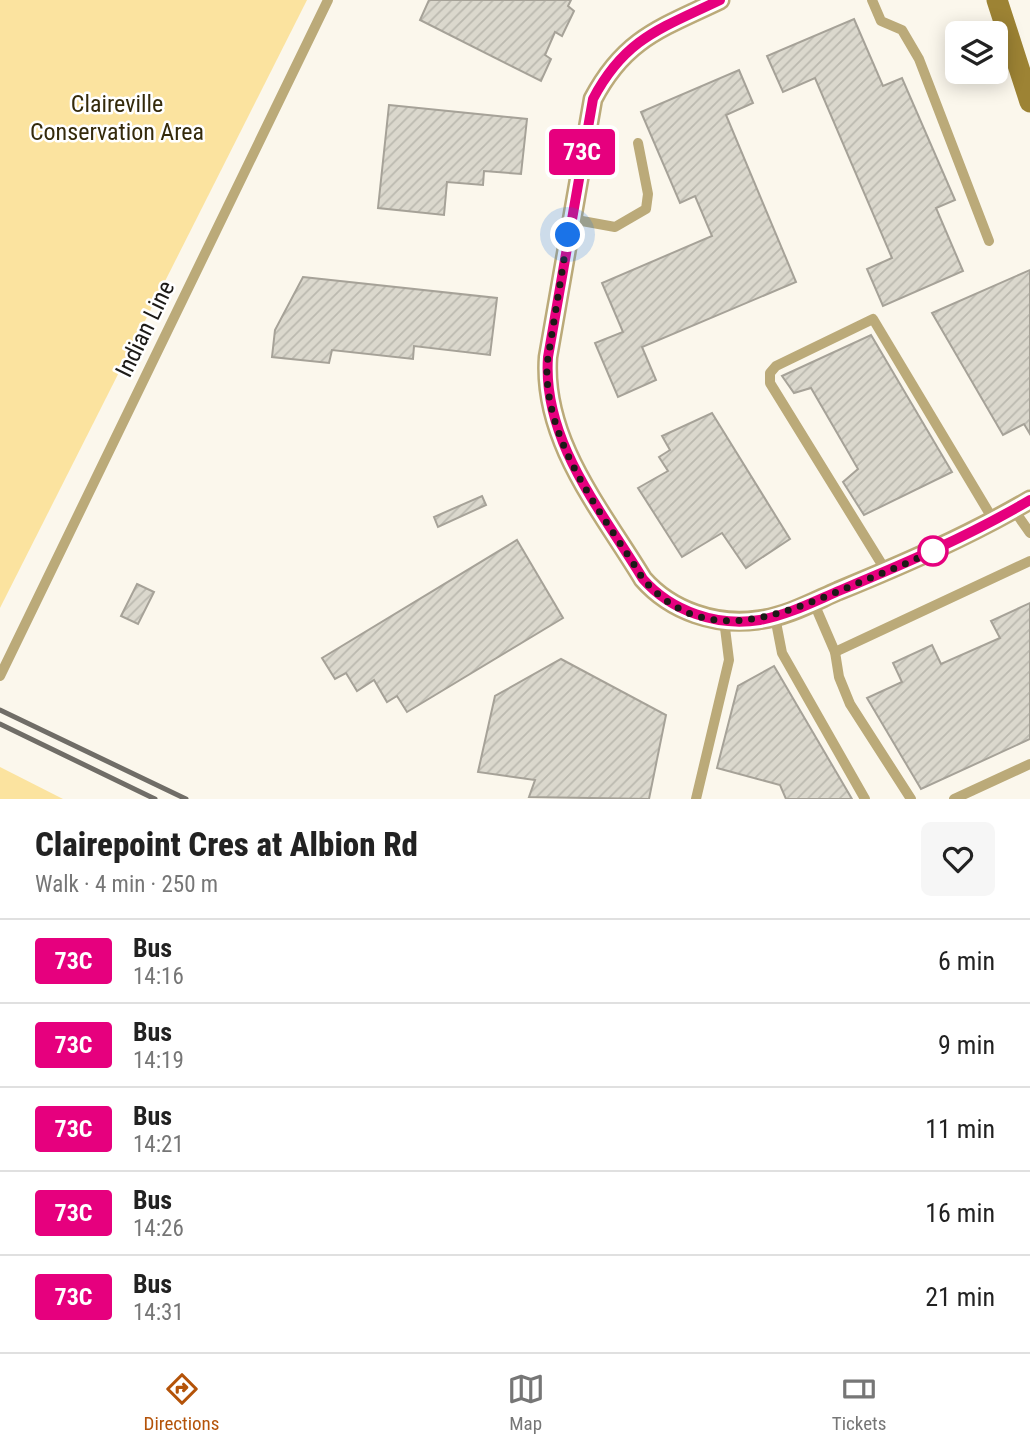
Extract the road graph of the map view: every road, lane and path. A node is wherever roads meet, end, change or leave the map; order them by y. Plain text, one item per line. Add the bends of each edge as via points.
1 (327, 0) edge
2 (720, 0) edge
3 (872, 0) edge
4 (997, 0) edge
5 (1030, 103) edge
6 (638, 143) dead end
7 (571, 219) junction
8 (989, 241) dead end
9 (1022, 505) edge
10 (995, 521) junction
11 (1030, 533) edge
12 (1030, 561) edge
13 (886, 571) junction
14 (813, 601) junction
15 (775, 617) junction
16 (724, 620) junction
17 (835, 652) junction
18 (1, 674) edge
19 (1030, 764) edge
20 (696, 799) edge
21 (865, 799) edge
22 (911, 799) edge
23 (954, 799) edge

1 - 18 lane, Indian Line
2 - 7 street via 632,46 602,81 587,121
3 - 8 lane via 881,20 902,30 919,59
4 - 5 main road
6 - 7 lane via 648,194 646,209 615,227
7 - 16 street via 547,379 565,452 656,594 690,612
9 - 10 street
9 - 11 lane
10 - 13 street
10 - 13 lane via 873,319 776,366 770,383
12 - 17 lane
13 - 14 street
14 - 15 street
14 - 17 lane
15 - 16 street
15 - 21 lane via 782,653
16 - 20 lane via 729,660
17 - 22 lane via 850,704
19 - 23 lane

